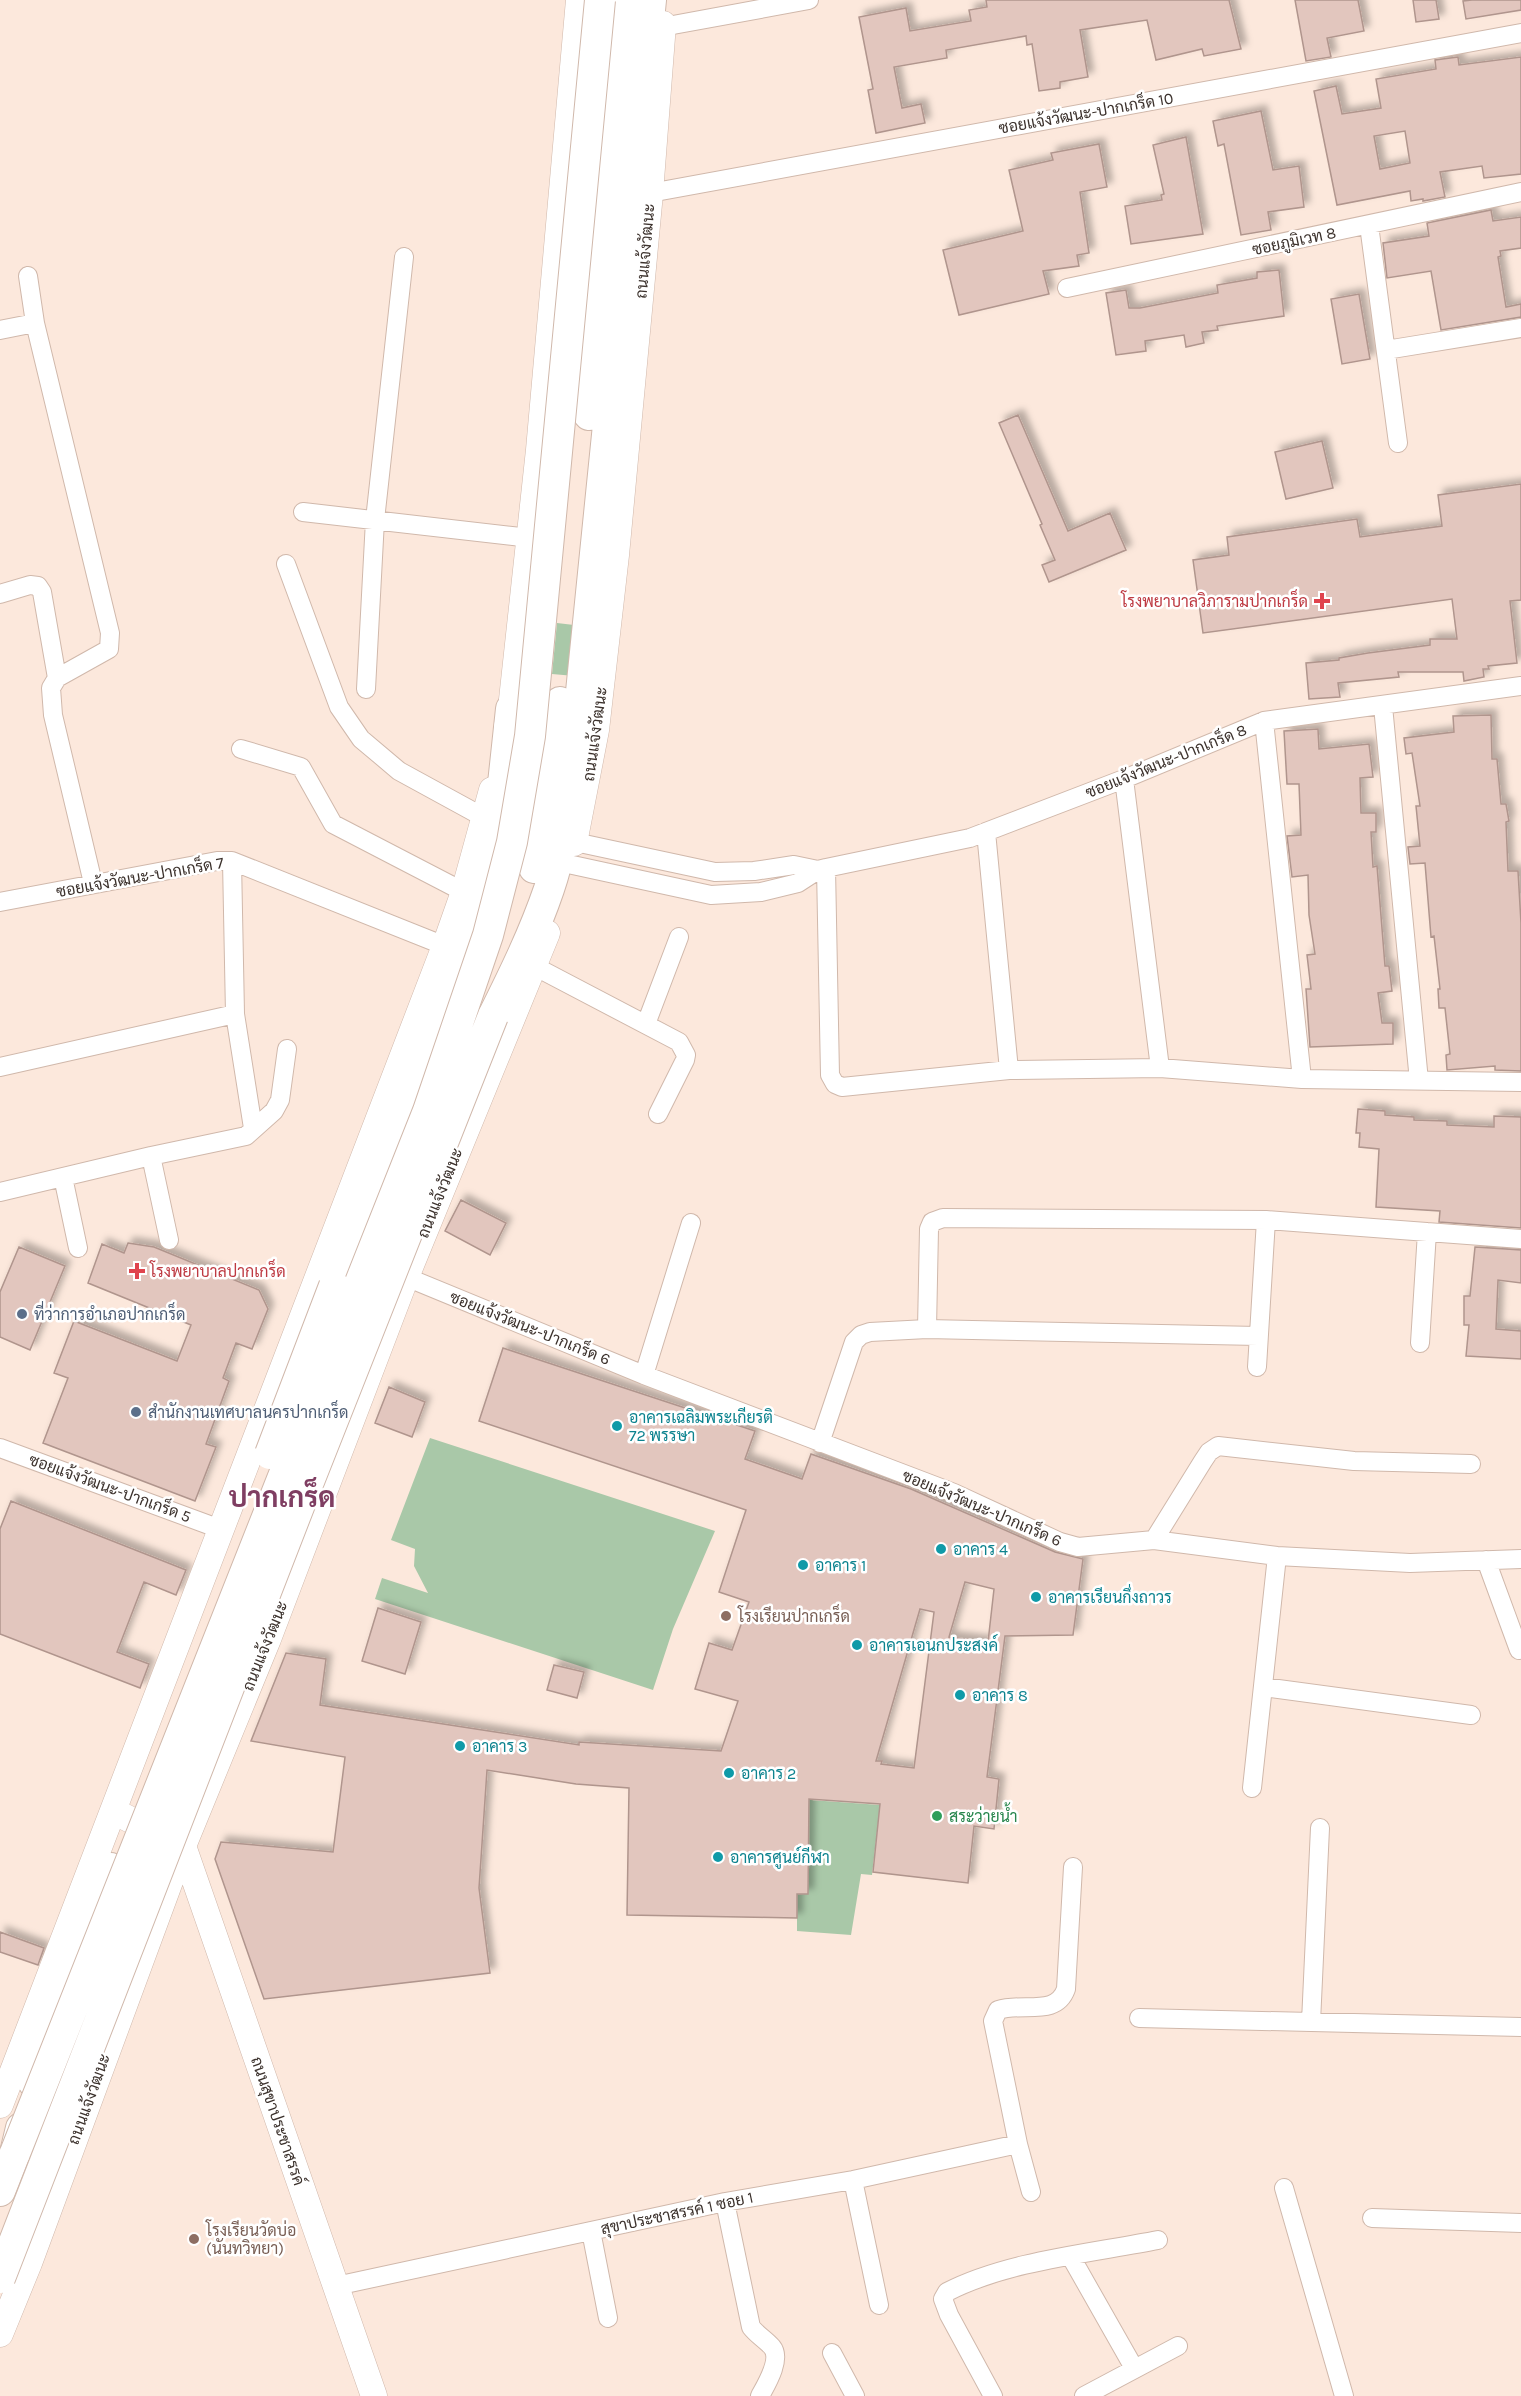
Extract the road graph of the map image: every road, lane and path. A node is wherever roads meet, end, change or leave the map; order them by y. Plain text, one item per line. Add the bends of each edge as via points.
1 (579, 0) edge
2 (600, 0) edge
3 (628, 0) edge
4 (665, 0) edge
5 (809, 0) edge
6 (657, 13) edge
7 (1521, 33) edge
8 (1521, 192) edge
9 (640, 199) junction
10 (1369, 225) junction
11 (404, 257) dead end
12 (28, 276) dead end
13 (1067, 288) dead end
14 (35, 322) junction
15 (1521, 328) edge
16 (0, 330) edge
17 (1386, 350) junction
18 (1398, 443) dead end
19 (303, 512) dead end
20 (375, 520) junction
21 (530, 538) junction
22 (286, 564) dead end
23 (0, 594) edge
24 (57, 678) junction
25 (1521, 686) edge
26 (366, 689) dead end
27 (1383, 706) junction
28 (512, 709) junction
29 (1264, 721) junction
30 (241, 749) dead end
31 (1124, 778) junction
32 (485, 818) junction
33 (986, 832) junction
34 (572, 853) junction
35 (232, 861) junction
36 (822, 869) junction
37 (93, 883) junction
38 (464, 892) junction
39 (0, 902) edge
40 (679, 937) dead end
41 (445, 946) junction
42 (534, 966) junction
43 (235, 1014) junction
44 (494, 1016) junction
45 (646, 1024) junction
46 (287, 1049) dead end
47 (0, 1067) edge
48 (1160, 1068) junction
49 (1009, 1070) junction
50 (1302, 1079) junction
51 (1419, 1080) junction
52 (1521, 1082) edge
53 (658, 1114) dead end
54 (253, 1128) junction
55 (151, 1156) junction
56 (63, 1177) junction
57 (0, 1192) edge
58 (1266, 1220) junction
59 (691, 1223) dead end
60 (1427, 1232) junction
61 (1521, 1239) edge
62 (170, 1240) dead end
63 (78, 1248) dead end
64 (406, 1277) junction
65 (927, 1329) junction
66 (1258, 1336) junction
67 (1420, 1343) dead end
68 (1257, 1367) dead end
69 (644, 1375) junction
70 (820, 1443) junction
71 (0, 1448) edge
72 (1471, 1464) dead end
73 (220, 1529) junction
74 (1154, 1540) junction
75 (1277, 1556) junction
76 (1521, 1559) edge
77 (1486, 1560) junction
78 (1519, 1650) dead end
79 (1263, 1687) junction
80 (1471, 1715) dead end
81 (1252, 1788) dead end
82 (113, 1811) junction
83 (1320, 1828) dead end
84 (183, 1846) junction
85 (1073, 1867) dead end
86 (1139, 2018) dead end
87 (1311, 2022) junction
88 (1521, 2027) edge
89 (0, 2105) edge
90 (1018, 2145) junction
91 (15, 2153) junction
92 (853, 2180) junction
93 (1284, 2188) dead end
94 (0, 2191) edge
95 (1031, 2192) dead end
96 (725, 2202) junction
97 (1372, 2217) dead end
98 (1521, 2223) edge
99 (591, 2231) junction
100 (1158, 2240) dead end
101 (1071, 2257) junction
102 (0, 2278) edge
103 (336, 2286) junction
104 (879, 2305) dead end
105 (608, 2318) dead end
106 (0, 2334) edge
107 (1178, 2346) dead end
108 (832, 2353) dead end
109 (1134, 2368) junction
110 (374, 2396) edge
111 (760, 2396) edge
112 (855, 2396) edge
113 (993, 2396) edge
114 (1084, 2396) edge
115 (1344, 2396) edge

1 - 21 main road
2 - 91 main road, bridge via 530,736 512,842 488,934 428,1111
3 - 44 main road, ถนนแจ้งวัฒนะ via 556,737 539,847 520,931
4 - 6 main road
5 - 6 street
6 - 9 main road
7 - 9 street, ซอยแจ้งวัฒนะ-ปากเกร็ด 10
8 - 10 street, ซอยภูมิเวท 8
9 - 34 main road, ถนนแจ้งวัฒนะ via 602,684
9 - 44 main road via 564,827 550,886 532,935
10 - 13 street, ซอยภูมิเวท 8
10 - 17 street
11 - 20 street
12 - 14 street
14 - 16 street
14 - 24 street via 110,633 109,649
15 - 17 street
17 - 18 street
19 - 20 street
20 - 21 street
20 - 26 street
21 - 28 main road
22 - 32 street via 339,707 361,739 399,771
23 - 24 street via 38,586
24 - 37 street via 51,688 53,715
25 - 27 street, ซอยแจ้งวัฒนะ-ปากเกร็ด 8
27 - 29 street, ซอยแจ้งวัฒนะ-ปากเกร็ด 8
27 - 51 street
28 - 32 main road
28 - 91 main road, bridge via 498,830 483,900 116,1857 49,2018
29 - 31 street, ซอยแจ้งวัฒนะ-ปากเกร็ด 8
29 - 50 street
30 - 38 street via 301,767 333,824
31 - 33 street, ซอยแจ้งวัฒนะ-ปากเกร็ด 8
31 - 48 street
32 - 38 main road
33 - 36 street, ซอยแจ้งวัฒนะ-ปากเกร็ด 8
33 - 49 street
34 - 36 street, ซอยแจ้งวัฒนะ-ปากเกร็ด 8 via 715,872 794,865
34 - 42 main road, ถนนแจ้งวัฒนะ
35 - 37 street, ซอยแจ้งวัฒนะ-ปากเกร็ด 7
35 - 41 street, ซอยแจ้งวัฒนะ-ปากเกร็ด 7
35 - 43 street
36 - 49 street via 830,1075 835,1084 842,1087
37 - 39 street, ซอยแจ้งวัฒนะ-ปากเกร็ด 7
38 - 41 main road
40 - 45 street
41 - 73 main road
42 - 45 street
42 - 64 main road, ถนนแจ้งวัฒนะ
43 - 47 street
43 - 54 street
44 - 102 main road, ถนนแจ้งวัฒนะ, bridge
45 - 53 street via 679,1042 686,1055
46 - 54 street via 280,1100 274,1111
48 - 49 street
48 - 50 street
50 - 51 street
51 - 52 street
54 - 55 street via 246,1136
55 - 56 street
55 - 62 street
56 - 57 street
56 - 63 street
58 - 60 street
58 - 65 street via 943,1218 932,1222 929,1229
58 - 66 street
59 - 69 street
60 - 61 street
60 - 67 street
64 - 69 street, ซอยแจ้งวัฒนะ-ปากเกร็ด 6
64 - 84 main road, ถนนแจ้งวัฒนะ via 268,1639
65 - 66 street
65 - 70 street via 870,1332 854,1342
66 - 68 street
69 - 70 street, ซอยแจ้งวัฒนะ-ปากเกร็ด 6
70 - 74 street, ซอยแจ้งวัฒนะ-ปากเกร็ด 6 via 954,1492 1060,1542 1078,1547
71 - 73 street, ซอยแจ้งวัฒนะ-ปากเกร็ด 5
72 - 74 street via 1354,1461 1218,1446 1209,1452
73 - 82 main road
74 - 75 street, ซอยแจ้งวัฒนะ-ปากเกร็ด 6
75 - 77 street, ซอยแจ้งวัฒนะ-ปากเกร็ด 6 via 1410,1563
75 - 79 street
76 - 77 street, ซอยแจ้งวัฒนะ-ปากเกร็ด 6
77 - 78 street
79 - 80 street
79 - 81 street
82 - 84 main road
82 - 89 main road
83 - 87 street
84 - 103 main road, ถนนสุขาประชาสรรค์
84 - 106 main road, ถนนแจ้งวัฒนะ
85 - 90 street via 1066,1989 1062,1999 1054,2006 1011,2006 998,2010 993,2021
86 - 87 street
87 - 88 street
90 - 92 street, สุขาประชาสรรค์ 1 ซอย 1
90 - 95 street
91 - 94 main road
92 - 96 street, สุขาประชาสรรค์ 1 ซอย 1
92 - 104 street
93 - 115 street
96 - 99 street, สุขาประชาสรรค์ 1 ซอย 1
96 - 111 street via 751,2327 773,2347 775,2356
97 - 98 street
99 - 103 street, สุขาประชาสรรค์ 1 ซอย 1
99 - 105 street
100 - 101 street
101 - 109 street
101 - 113 street via 1005,2271 947,2292 943,2299
103 - 110 main road, ถนนสุขาประชาสรรค์
107 - 109 street
108 - 112 street
109 - 114 street

